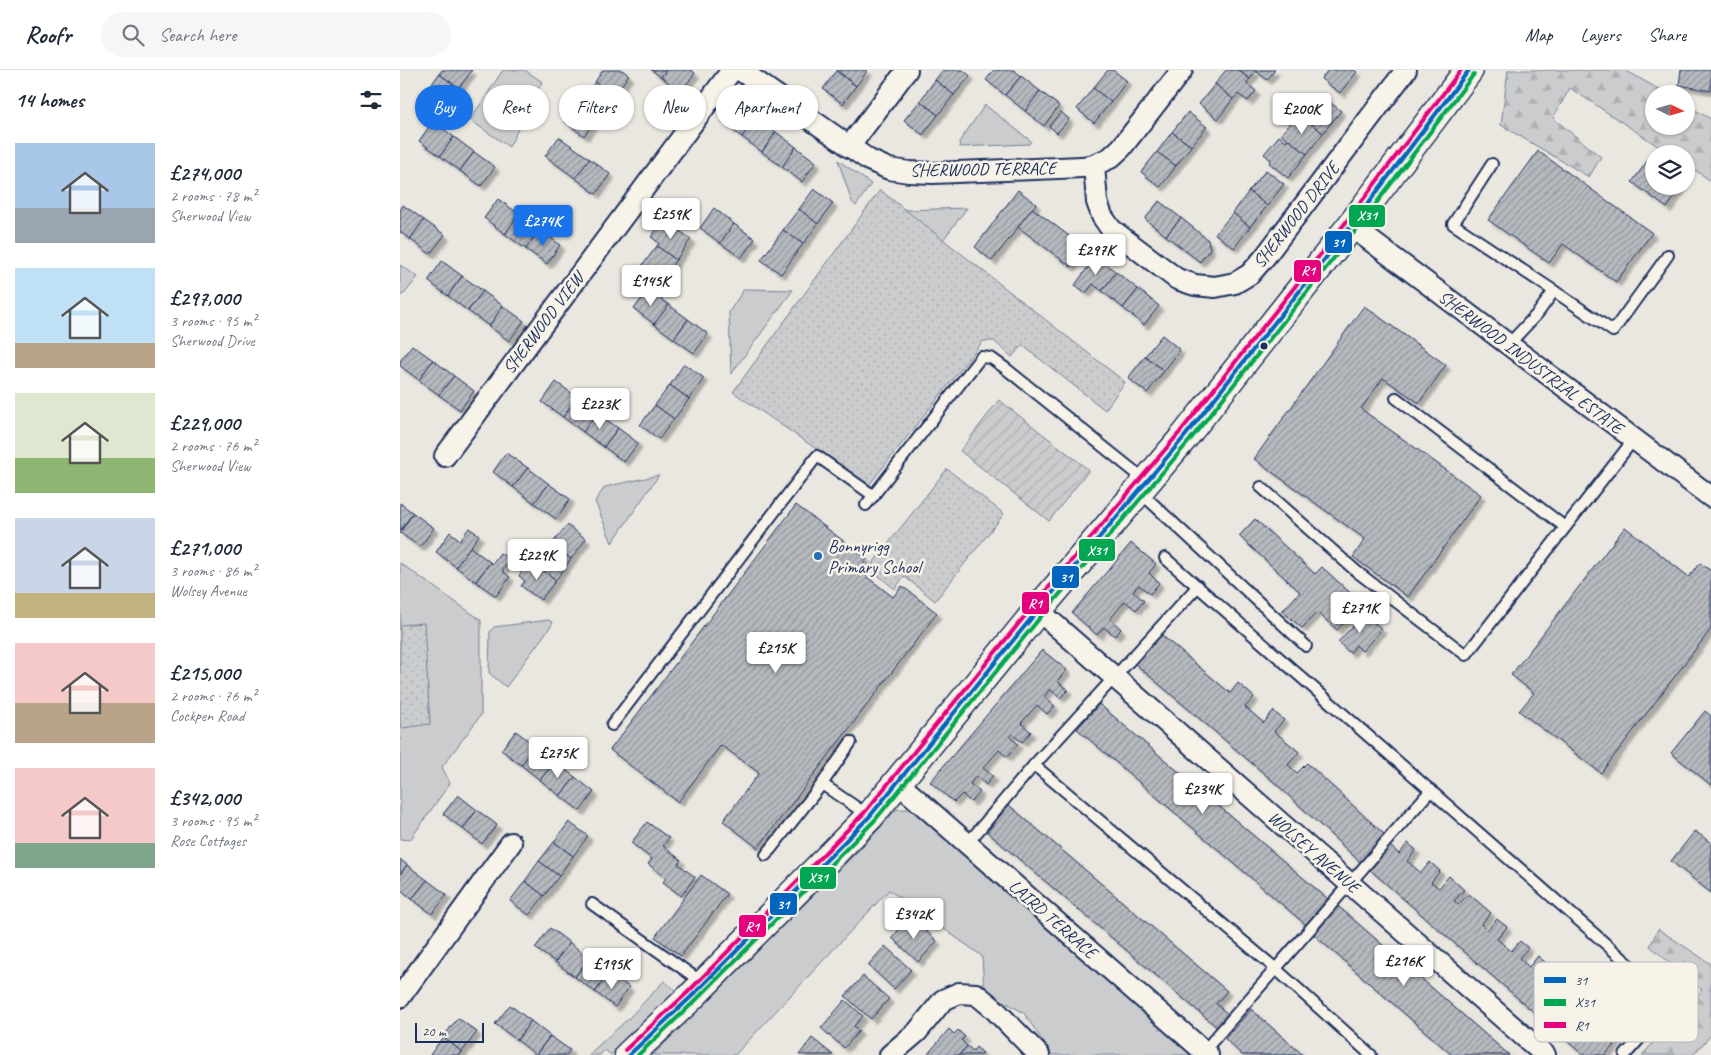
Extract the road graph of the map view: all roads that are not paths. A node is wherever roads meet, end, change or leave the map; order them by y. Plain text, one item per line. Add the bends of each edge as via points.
1 (732, 70) edge
2 (740, 70) edge
3 (907, 70) edge
4 (1182, 70) edge
5 (1406, 70) edge
6 (1469, 70) edge
7 (849, 147) junction
8 (1492, 164) dead end
9 (1094, 165) junction
10 (1351, 226) junction
11 (1668, 255) dead end
12 (1554, 291) junction
13 (1508, 345) junction
14 (1396, 398) dead end
15 (1634, 439) junction
16 (445, 456) dead end
17 (1142, 486) junction
18 (1261, 487) dead end
19 (874, 496) junction
20 (1711, 497) edge
21 (866, 505) dead end
22 (1565, 527) junction
23 (1165, 558) dead end
24 (1198, 586) junction
25 (1038, 610) junction
26 (1306, 646) dead end
27 (1115, 676) junction
28 (612, 725) dead end
29 (851, 742) dead end
30 (1034, 765) junction
31 (897, 782) junction
32 (822, 784) junction
33 (1431, 790) junction
34 (870, 816) junction
35 (511, 843) dead end
36 (967, 844) junction
37 (766, 855) dead end
38 (1350, 884) junction
39 (592, 904) dead end
40 (1626, 962) edge
41 (1276, 969) junction
42 (703, 984) junction
43 (400, 997) edge
44 (1637, 1042) edge
45 (1206, 1053) edge
46 (629, 1055) edge
47 (890, 1055) edge
48 (1039, 1055) edge
49 (1372, 1055) edge
50 (1545, 1055) edge
51 (1625, 1055) edge

1 - 16 street, SHERWOOD VIEW
2 - 7 street, SHERWOOD TERRACE
3 - 7 street
4 - 9 street, SHERWOOD TERRACE via 1122,148
5 - 9 street, SHERWOOD DRIVE via 1264,258 1250,274 1235,283 1215,287 1177,279 1111,229 1097,202
6 - 10 main road
7 - 9 street, SHERWOOD TERRACE via 889,169 909,172
8 - 12 lane via 1453,224
10 - 13 street, SHERWOOD INDUSTRIAL ESTATE
10 - 17 main road
11 - 12 lane via 1613,331
12 - 13 lane
13 - 15 street, SHERWOOD INDUSTRIAL ESTATE
14 - 22 lane
15 - 20 street, SHERWOOD INDUSTRIAL ESTATE
15 - 22 lane
17 - 19 lane via 1005,368 991,358 981,357
17 - 25 main road
17 - 26 lane
18 - 22 lane via 1356,571 1466,655
19 - 21 lane
19 - 28 lane via 817,456
23 - 24 lane
24 - 27 lane
24 - 33 lane
25 - 27 street, WOLSEY AVENUE
25 - 31 main road
27 - 30 lane
27 - 38 street, WOLSEY AVENUE
29 - 32 lane
30 - 36 lane
30 - 41 lane
31 - 34 main road
31 - 36 street, LAIRD TERRACE
32 - 34 lane
32 - 37 lane
33 - 38 lane
33 - 40 lane
34 - 42 main road
35 - 43 street via 477,877
36 - 45 street, LAIRD TERRACE
38 - 41 lane
38 - 50 street, WOLSEY AVENUE
39 - 42 lane
41 - 45 lane
41 - 49 lane
42 - 46 main road
44 - 51 lane
47 - 48 street via 918,1032 943,1000 959,993 976,994

